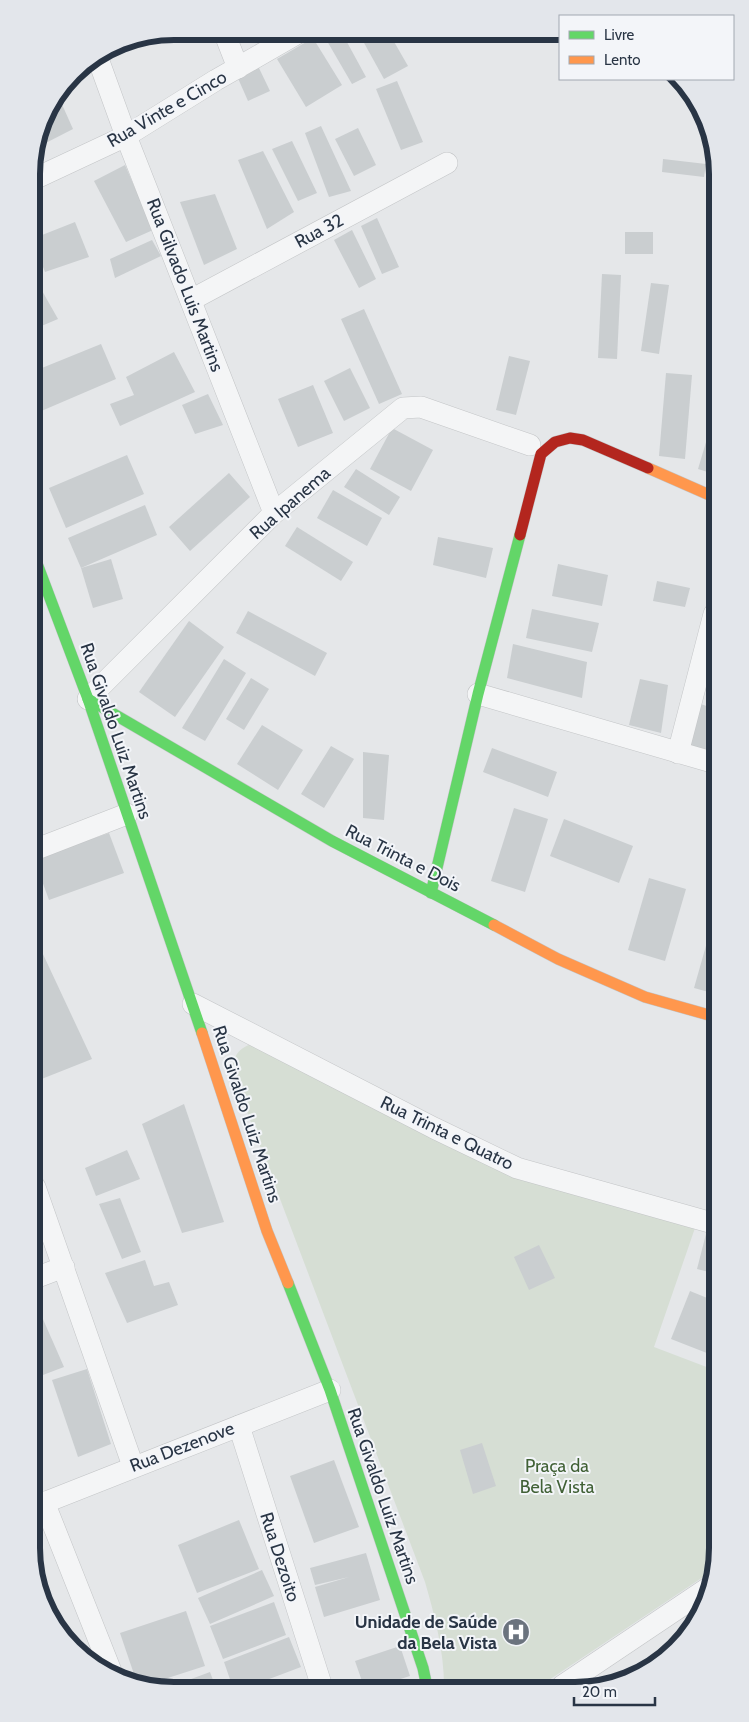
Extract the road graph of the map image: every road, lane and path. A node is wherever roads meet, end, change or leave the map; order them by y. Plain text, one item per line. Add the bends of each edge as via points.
1 (227, 40) edge
2 (286, 40) edge
3 (99, 63) edge
4 (238, 68) junction
5 (126, 136) junction
6 (447, 163) dead end
7 (40, 176) edge
8 (191, 300) junction
9 (530, 445) dead end
10 (709, 495) edge
11 (274, 513) junction
12 (40, 572) edge
13 (709, 633) edge
14 (478, 694) junction
15 (88, 699) junction
16 (678, 753) junction
17 (709, 761) edge
18 (127, 814) junction
19 (40, 848) edge
20 (431, 893) junction
21 (193, 1004) junction
22 (709, 1015) edge
23 (40, 1201) edge
24 (709, 1222) edge
25 (64, 1266) junction
26 (40, 1276) edge
27 (330, 1390) junction
28 (239, 1426) junction
29 (133, 1466) junction
30 (40, 1504) edge
31 (701, 1593) edge
32 (108, 1664) edge
33 (320, 1682) edge
34 (426, 1682) edge
35 (568, 1682) edge

1 - 4 street
2 - 4 street, Rua Vinte e Cinco
3 - 5 street, Rua Gilvado Luis Martins
4 - 5 street, Rua Vinte e Cinco
5 - 7 street, Rua Vinte e Cinco
5 - 8 street, Rua Gilvado Luis Martins
6 - 8 street, Rua 32
8 - 11 street, Rua Gilvado Luis Martins
9 - 11 street, Rua Ipanema via 421,406 403,408
10 - 14 street via 583,440 569,437 552,444 542,454
11 - 15 street, Rua Ipanema
12 - 15 street, Rua Givaldo Luiz Martins
13 - 16 street
14 - 16 street
14 - 20 street
15 - 18 street, Rua Givaldo Luiz Martins
15 - 20 street, Rua Trinta e Dois via 332,841
16 - 17 street
18 - 19 street
18 - 21 street, Rua Givaldo Luiz Martins
20 - 22 street, Rua Trinta e Dois via 558,959 636,993
21 - 24 street, Rua Trinta e Quatro via 518,1168
21 - 27 street, Rua Givaldo Luiz Martins via 267,1231
23 - 25 street
25 - 26 street
25 - 29 street
27 - 28 street, Rua Dezenove
27 - 34 street, Rua Givaldo Luiz Martins
28 - 29 street, Rua Dezenove
28 - 33 street, Rua Dezoito
29 - 30 street, Rua Dezenove
30 - 32 street
31 - 35 street

